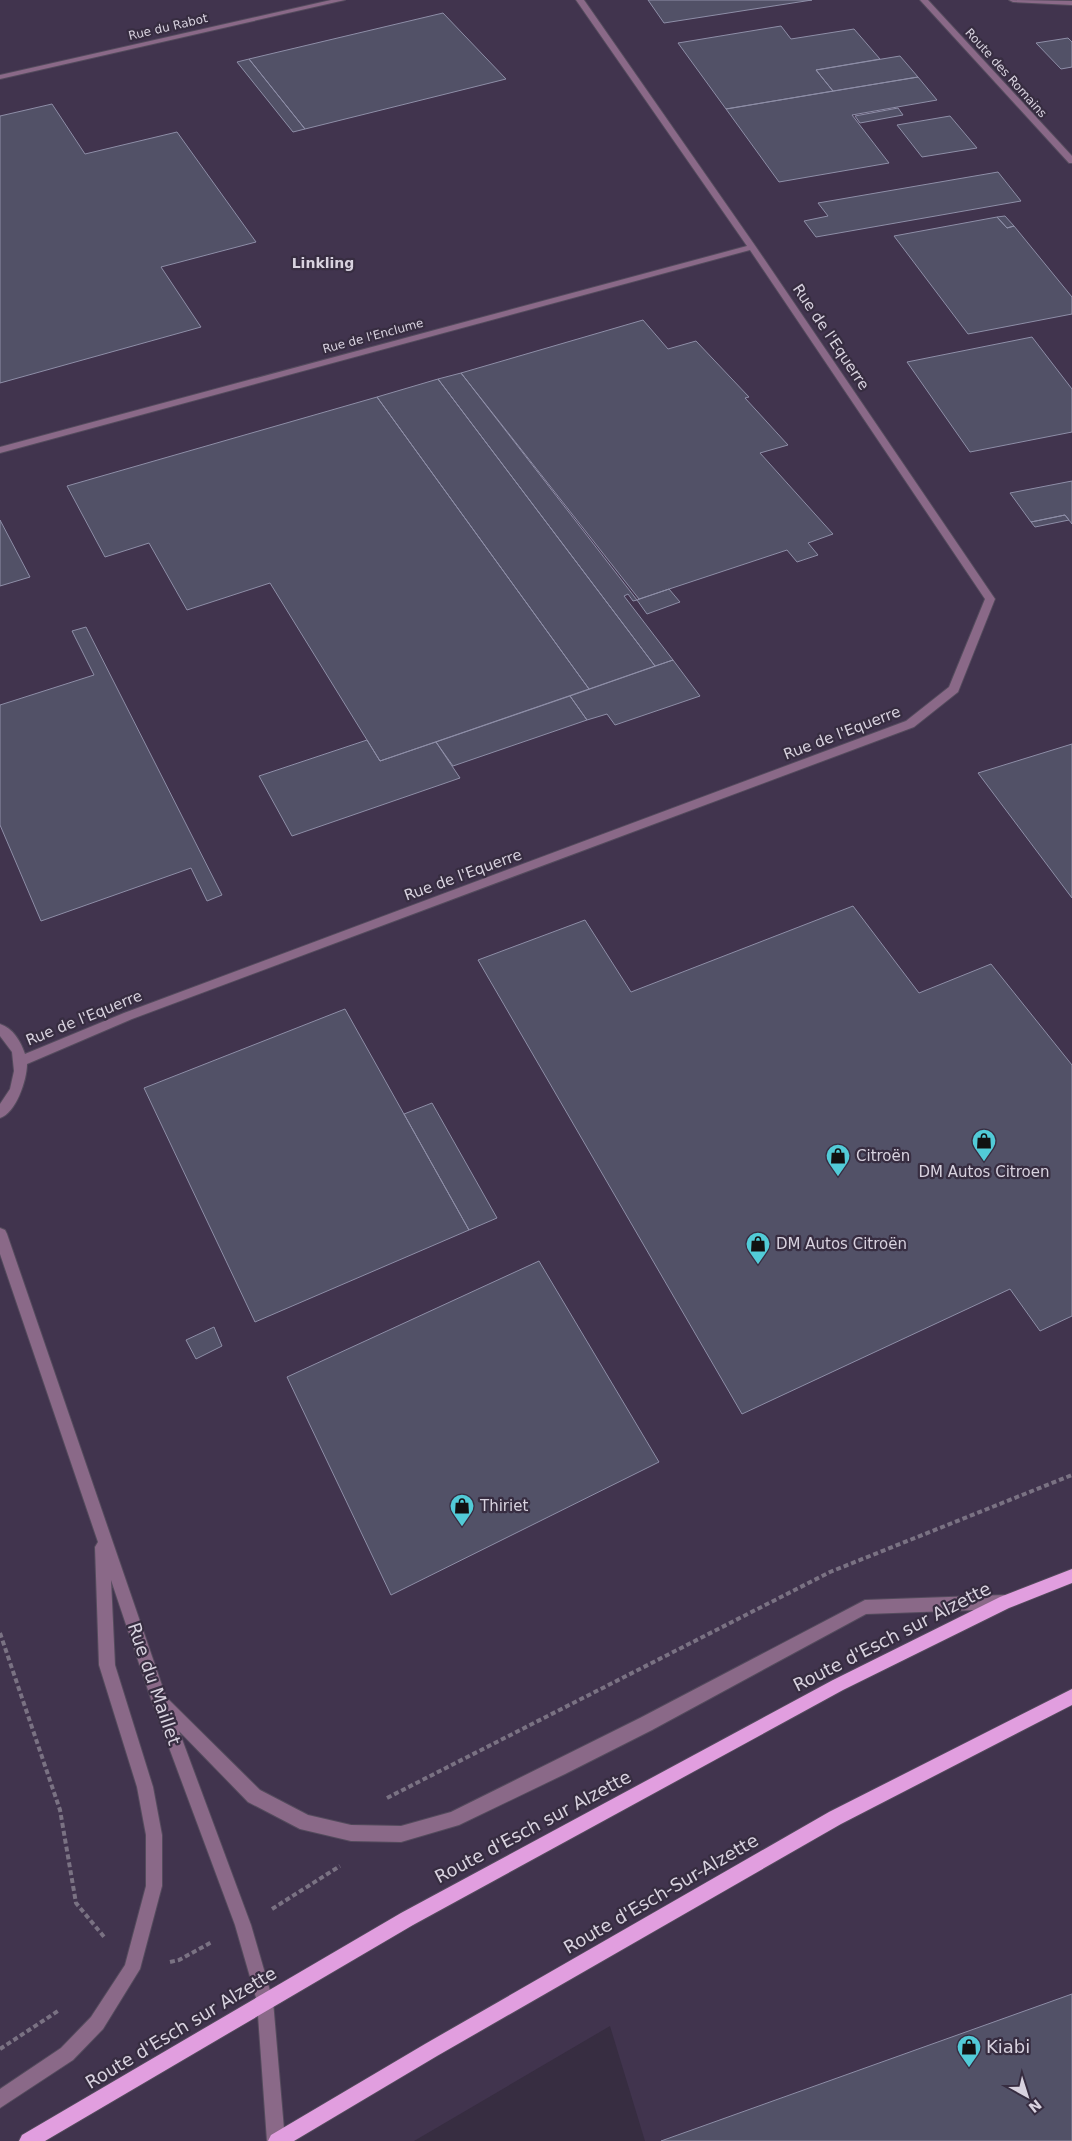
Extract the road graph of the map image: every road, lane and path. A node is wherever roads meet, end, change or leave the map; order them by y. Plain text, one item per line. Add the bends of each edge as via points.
1 (341, 0) edge
2 (580, 0) edge
3 (927, 0) edge
4 (1012, 0) edge
5 (1072, 3) edge
6 (0, 77) edge
7 (1072, 161) edge
8 (752, 247) junction
9 (0, 450) edge
10 (0, 1029) edge
11 (21, 1061) junction
12 (0, 1112) edge
13 (0, 1234) edge
14 (102, 1532) junction
15 (1072, 1576) edge
16 (1005, 1602) junction
17 (0, 1633) edge
18 (1072, 1697) edge
19 (159, 1699) junction
20 (132, 1969) junction
21 (265, 2001) junction
22 (0, 2099) edge
23 (28, 2141) edge
24 (277, 2141) edge

1 - 6 street, Rue du Rabot
2 - 8 street, Rue de l'Equerre
3 - 7 street, Route des Romains
4 - 5 street
8 - 9 street, Rue de l'Enclume
8 - 11 street, Rue de l'Equerre via 990,599 954,689 910,724 128,1016
10 - 11 street via 14,1043
11 - 12 street via 19,1082 9,1103
13 - 14 street, Rue du Maillet
14 - 19 street, Rue du Maillet
14 - 20 street via 108,1665 145,1787 154,1836 154,1886
15 - 16 main road, Route d'Esch sur Alzette
16 - 19 street via 865,1607 560,1768 454,1819 401,1834 351,1833 306,1823 254,1796
16 - 21 main road, Route d'Esch sur Alzette via 821,1695 407,1919
17 - 20 path via 60,1810 76,1903
18 - 24 main road, Route d'Esch-Sur-Alzette via 835,1818
19 - 21 street, Rue du Maillet via 243,1925
20 - 22 street via 97,2023 67,2054
21 - 23 main road, Route d'Esch sur Alzette
21 - 24 street, Rue du Maillet

